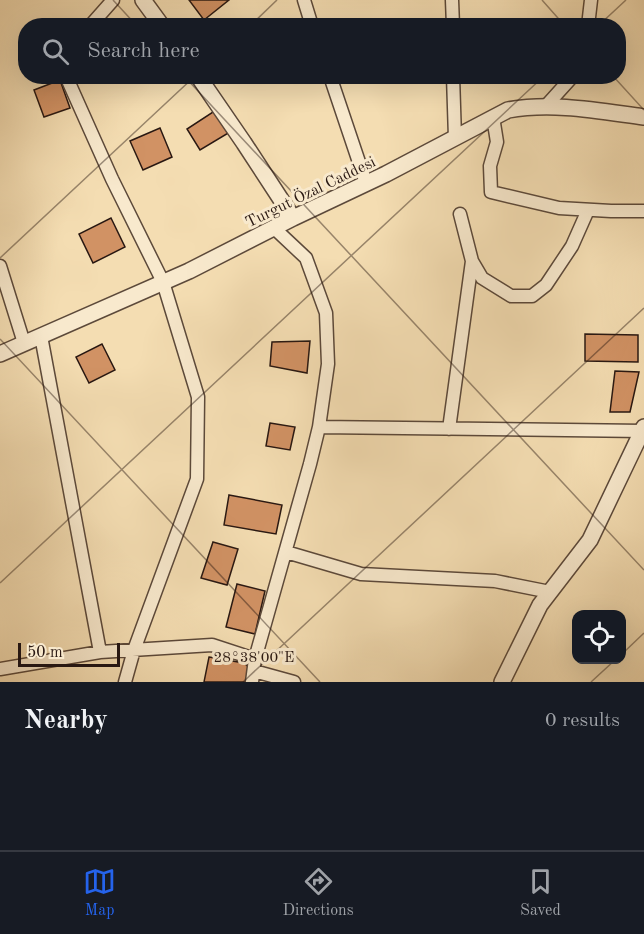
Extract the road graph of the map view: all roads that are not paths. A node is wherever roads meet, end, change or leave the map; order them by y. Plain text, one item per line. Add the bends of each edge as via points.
1 (113, 0) edge
2 (143, 0) edge
3 (304, 0) edge
4 (452, 0) edge
5 (591, 0) edge
6 (97, 18) edge
7 (156, 18) edge
8 (310, 18) edge
9 (453, 18) edge
10 (589, 18) edge
11 (70, 84) edge
12 (203, 84) edge
13 (333, 84) edge
14 (453, 84) edge
15 (566, 84) edge
16 (545, 107) junction
17 (493, 117) junction
18 (644, 117) edge
19 (454, 138) junction
20 (366, 183) junction
21 (588, 210) junction
22 (644, 212) edge
23 (460, 214) dead end
24 (292, 218) junction
25 (273, 227) junction
26 (472, 261) junction
27 (0, 266) edge
28 (163, 282) junction
29 (41, 336) junction
30 (24, 343) junction
31 (0, 354) edge
32 (319, 427) junction
33 (449, 429) junction
34 (644, 429) edge
35 (286, 552) junction
36 (550, 592) junction
37 (134, 650) junction
38 (100, 652) junction
39 (0, 669) edge
40 (254, 671) edge
41 (125, 682) edge
42 (294, 682) edge
43 (501, 682) edge

1 - 6 street
2 - 7 street
3 - 8 street
4 - 9 street
5 - 10 street
11 - 28 street
12 - 24 street
13 - 20 street
14 - 19 street
15 - 16 street
16 - 17 street, Turgut Özal Caddesi via 528,106
16 - 18 street, Turgut Özal Caddesi
17 - 19 street, Turgut Özal Caddesi
17 - 21 street via 497,142 490,166 491,192 559,208
19 - 20 street, Turgut Özal Caddesi
20 - 24 street, Turgut Özal Caddesi
21 - 22 street
21 - 26 street via 573,246 546,285 532,296 511,296 482,278
23 - 26 street
24 - 25 street, Turgut Özal Caddesi
25 - 28 street, Turgut Özal Caddesi
25 - 32 street via 306,258 326,313 328,364
26 - 33 street
27 - 30 street
28 - 29 street, Turgut Özal Caddesi
28 - 37 street via 198,397 197,479
29 - 30 street, Turgut Özal Caddesi
29 - 38 street
30 - 31 street, Turgut Özal Caddesi
32 - 33 street
32 - 35 street
33 - 34 street
34 - 36 street via 590,540
35 - 36 street via 361,574 495,581
35 - 40 street
36 - 43 street
37 - 38 street
37 - 40 street via 212,645
37 - 41 street
38 - 39 street
40 - 42 street

